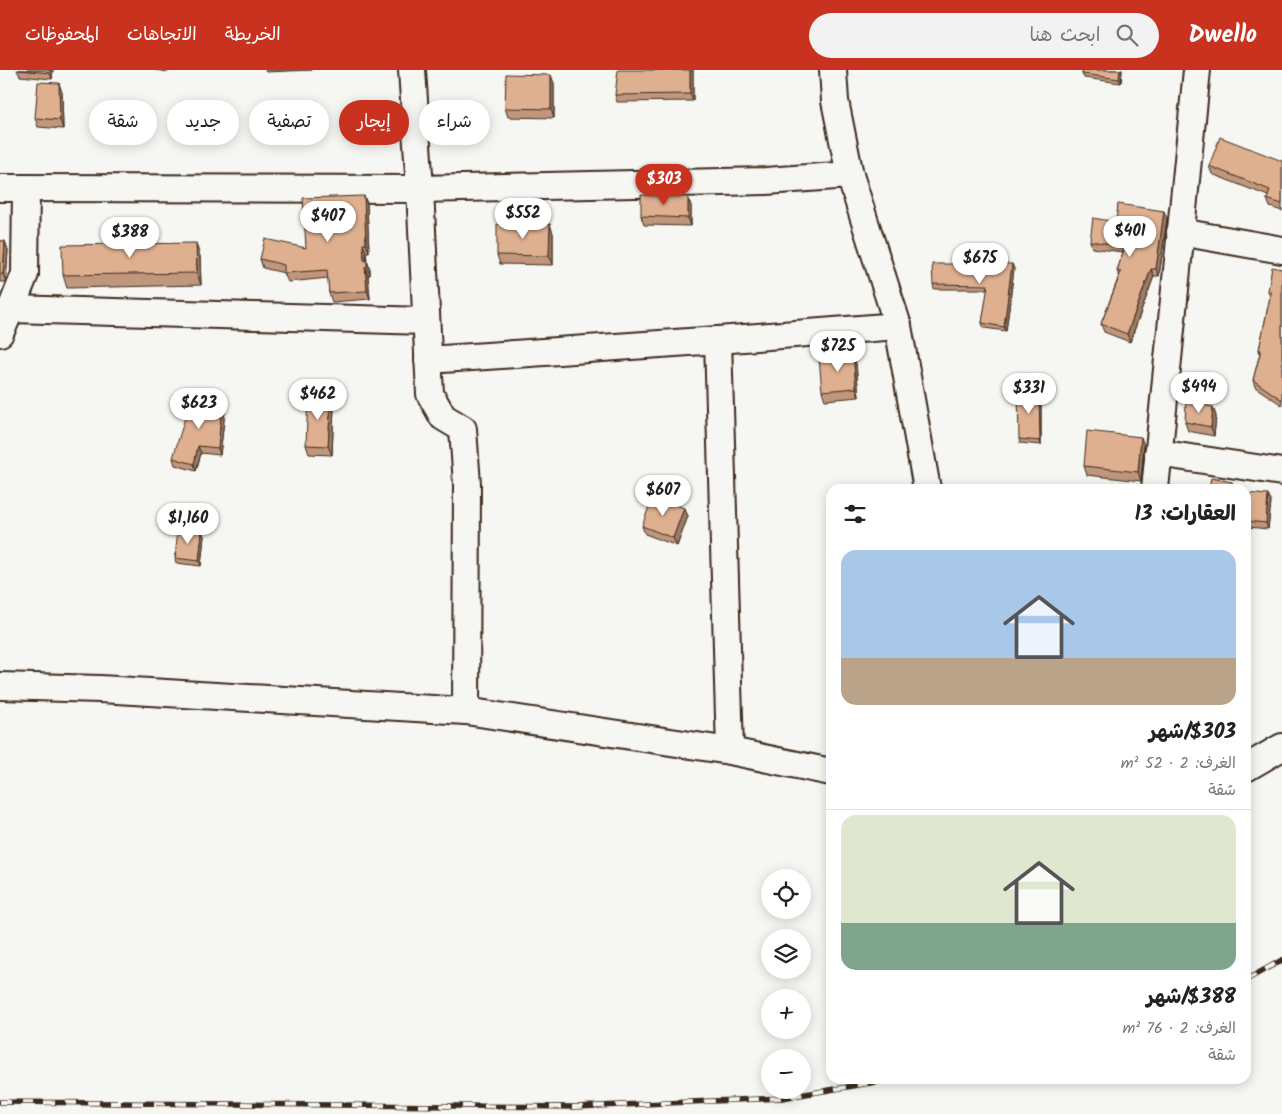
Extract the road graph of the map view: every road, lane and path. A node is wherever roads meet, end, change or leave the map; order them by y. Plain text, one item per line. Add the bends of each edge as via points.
1 (412, 70) edge
2 (833, 70) edge
3 (1197, 70) edge
4 (850, 175) junction
5 (0, 188) edge
6 (26, 188) junction
7 (420, 189) junction
8 (1180, 232) junction
9 (1282, 250) edge
10 (11, 309) junction
11 (426, 321) junction
12 (898, 326) junction
13 (0, 333) edge
14 (718, 340) junction
15 (428, 360) junction
16 (1158, 453) junction
17 (1282, 472) edge
18 (927, 484) edge
19 (1155, 484) edge
20 (0, 686) edge
21 (466, 710) junction
22 (1282, 747) edge
23 (730, 751) junction
24 (1251, 765) edge
25 (826, 771) edge

1 - 7 street
2 - 4 street via 835,101
3 - 8 street
4 - 7 street via 766,182
4 - 12 street
5 - 6 street
6 - 7 street
6 - 10 street via 25,274
7 - 11 street
8 - 9 street
8 - 16 street
10 - 11 street
10 - 13 street
11 - 15 street
12 - 14 street
12 - 18 street
14 - 15 street
14 - 23 street
15 - 21 street via 430,394 443,417 463,429 467,484
16 - 17 street
16 - 19 street
20 - 21 street
21 - 23 street
22 - 24 street
23 - 25 street

